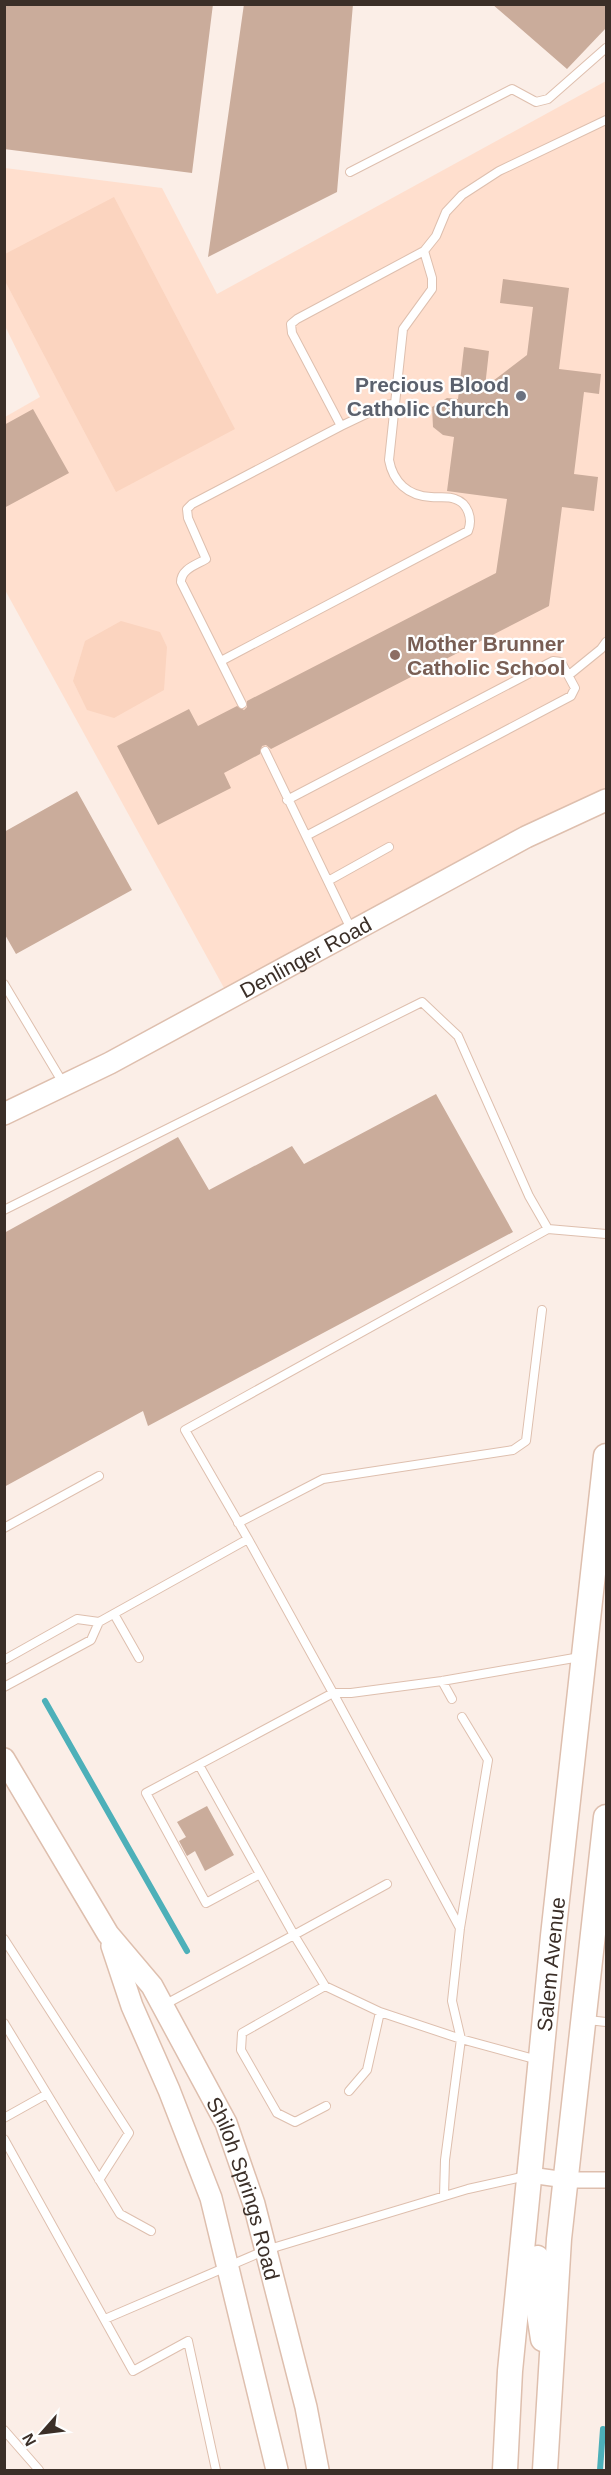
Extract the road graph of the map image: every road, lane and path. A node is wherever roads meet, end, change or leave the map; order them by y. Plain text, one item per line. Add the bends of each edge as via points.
1 (606, 48) edge
2 (606, 120) edge
3 (350, 172) dead end
4 (424, 251) junction
5 (393, 404) junction
6 (341, 426) junction
7 (606, 642) edge
8 (221, 661) junction
9 (569, 675) junction
10 (242, 704) dead end
11 (265, 752) dead end
12 (287, 800) junction
13 (606, 800) edge
14 (306, 836) junction
15 (389, 847) dead end
16 (328, 881) junction
17 (352, 933) junction
18 (4, 984) edge
19 (64, 1084) junction
20 (4, 1114) edge
21 (4, 1210) edge
22 (548, 1229) junction
23 (606, 1234) edge
24 (542, 1310) dead end
25 (606, 1456) edge
26 (99, 1476) dead end
27 (238, 1523) junction
28 (4, 1528) edge
29 (248, 1539) junction
30 (114, 1614) junction
31 (99, 1622) junction
32 (584, 1656) junction
33 (139, 1658) dead end
34 (4, 1659) edge
35 (442, 1681) junction
36 (4, 1687) edge
37 (333, 1693) junction
38 (452, 1699) dead end
39 (462, 1717) dead end
40 (4, 1759) edge
41 (199, 1765) junction
42 (606, 1817) edge
43 (260, 1874) junction
44 (387, 1884) dead end
45 (601, 1913) edge
46 (460, 1928) junction
47 (108, 1934) junction
48 (294, 1935) junction
49 (4, 1939) edge
50 (324, 1986) junction
51 (162, 2006) junction
52 (380, 2012) junction
53 (595, 2020) edge
54 (4, 2024) edge
55 (460, 2039) junction
56 (541, 2061) junction
57 (350, 2091) dead end
58 (47, 2094) junction
59 (326, 2106) dead end
60 (4, 2118) edge
61 (4, 2139) edge
62 (530, 2175) junction
63 (99, 2180) junction
64 (566, 2180) junction
65 (606, 2180) edge
66 (444, 2196) junction
67 (151, 2231) dead end
68 (266, 2250) junction
69 (228, 2265) junction
70 (105, 2319) junction
71 (549, 2376) junction
72 (4, 2430) edge
73 (39, 2470) edge
74 (216, 2470) edge
75 (276, 2470) edge
76 (318, 2470) edge
77 (505, 2470) edge
78 (545, 2470) edge

1 - 3 lane via 548,99 536,102 512,89
2 - 4 lane via 499,171 462,195
4 - 5 lane via 432,289 403,328
4 - 6 lane via 291,324 292,333
5 - 6 lane
5 - 8 lane via 389,459 395,478 424,497 454,498 463,503 469,516 468,531
6 - 8 lane via 187,509 206,559 186,571 181,582
7 - 9 lane
8 - 10 lane
9 - 12 lane via 561,662 553,661
9 - 14 lane via 575,688 571,696
11 - 12 lane
12 - 14 lane
13 - 17 main road, Denlinger Road via 526,837
14 - 16 lane
15 - 16 lane
16 - 17 lane
17 - 19 main road, Denlinger Road
18 - 19 lane
19 - 20 main road, Denlinger Road
21 - 22 lane via 422,1002 458,1036 529,1196
22 - 23 lane
22 - 27 lane via 185,1430
24 - 27 lane via 526,1441 513,1450 323,1479
25 - 32 main road, Salem Avenue
26 - 28 lane
27 - 29 lane
29 - 30 lane
29 - 37 lane
30 - 31 lane
30 - 33 lane
31 - 34 lane via 78,1619
31 - 36 lane via 92,1640
32 - 35 lane
32 - 56 main road, Salem Avenue
35 - 37 lane
35 - 38 lane
37 - 41 lane
37 - 46 lane
39 - 46 lane via 488,1760
40 - 47 main road, Shiloh Springs Road
41 - 43 lane
41 - 43 lane via 146,1793 206,1903
42 - 45 main road, Salem Avenue
43 - 48 lane
44 - 48 lane
45 - 53 main road, Salem Avenue via 595,1946
46 - 55 lane via 452,2001
47 - 51 main road, Shiloh Springs Road via 152,1986
47 - 69 main road, Shiloh Springs Road via 132,2006 211,2198
48 - 50 lane
48 - 51 lane
49 - 63 lane via 129,2133
50 - 52 lane
50 - 59 lane via 242,2033 241,2050 277,2114 295,2122
51 - 68 main road, Shiloh Springs Road via 226,2123
52 - 55 lane
52 - 57 lane via 367,2070
53 - 64 main road, Salem Avenue
54 - 58 lane
55 - 56 lane
55 - 66 lane
56 - 62 main road, Salem Avenue
58 - 60 lane
58 - 63 lane
61 - 70 lane
62 - 64 street
62 - 66 lane
62 - 71 main road via 539,2231 534,2281
62 - 77 main road, Salem Avenue via 510,2371
63 - 67 lane via 120,2214
64 - 65 street
64 - 71 main road, Salem Avenue
66 - 68 lane
68 - 69 lane
68 - 76 main road, Shiloh Springs Road
69 - 70 lane
69 - 75 main road, Shiloh Springs Road
70 - 74 lane via 133,2371 188,2341
71 - 78 main road, Salem Avenue
72 - 73 lane

